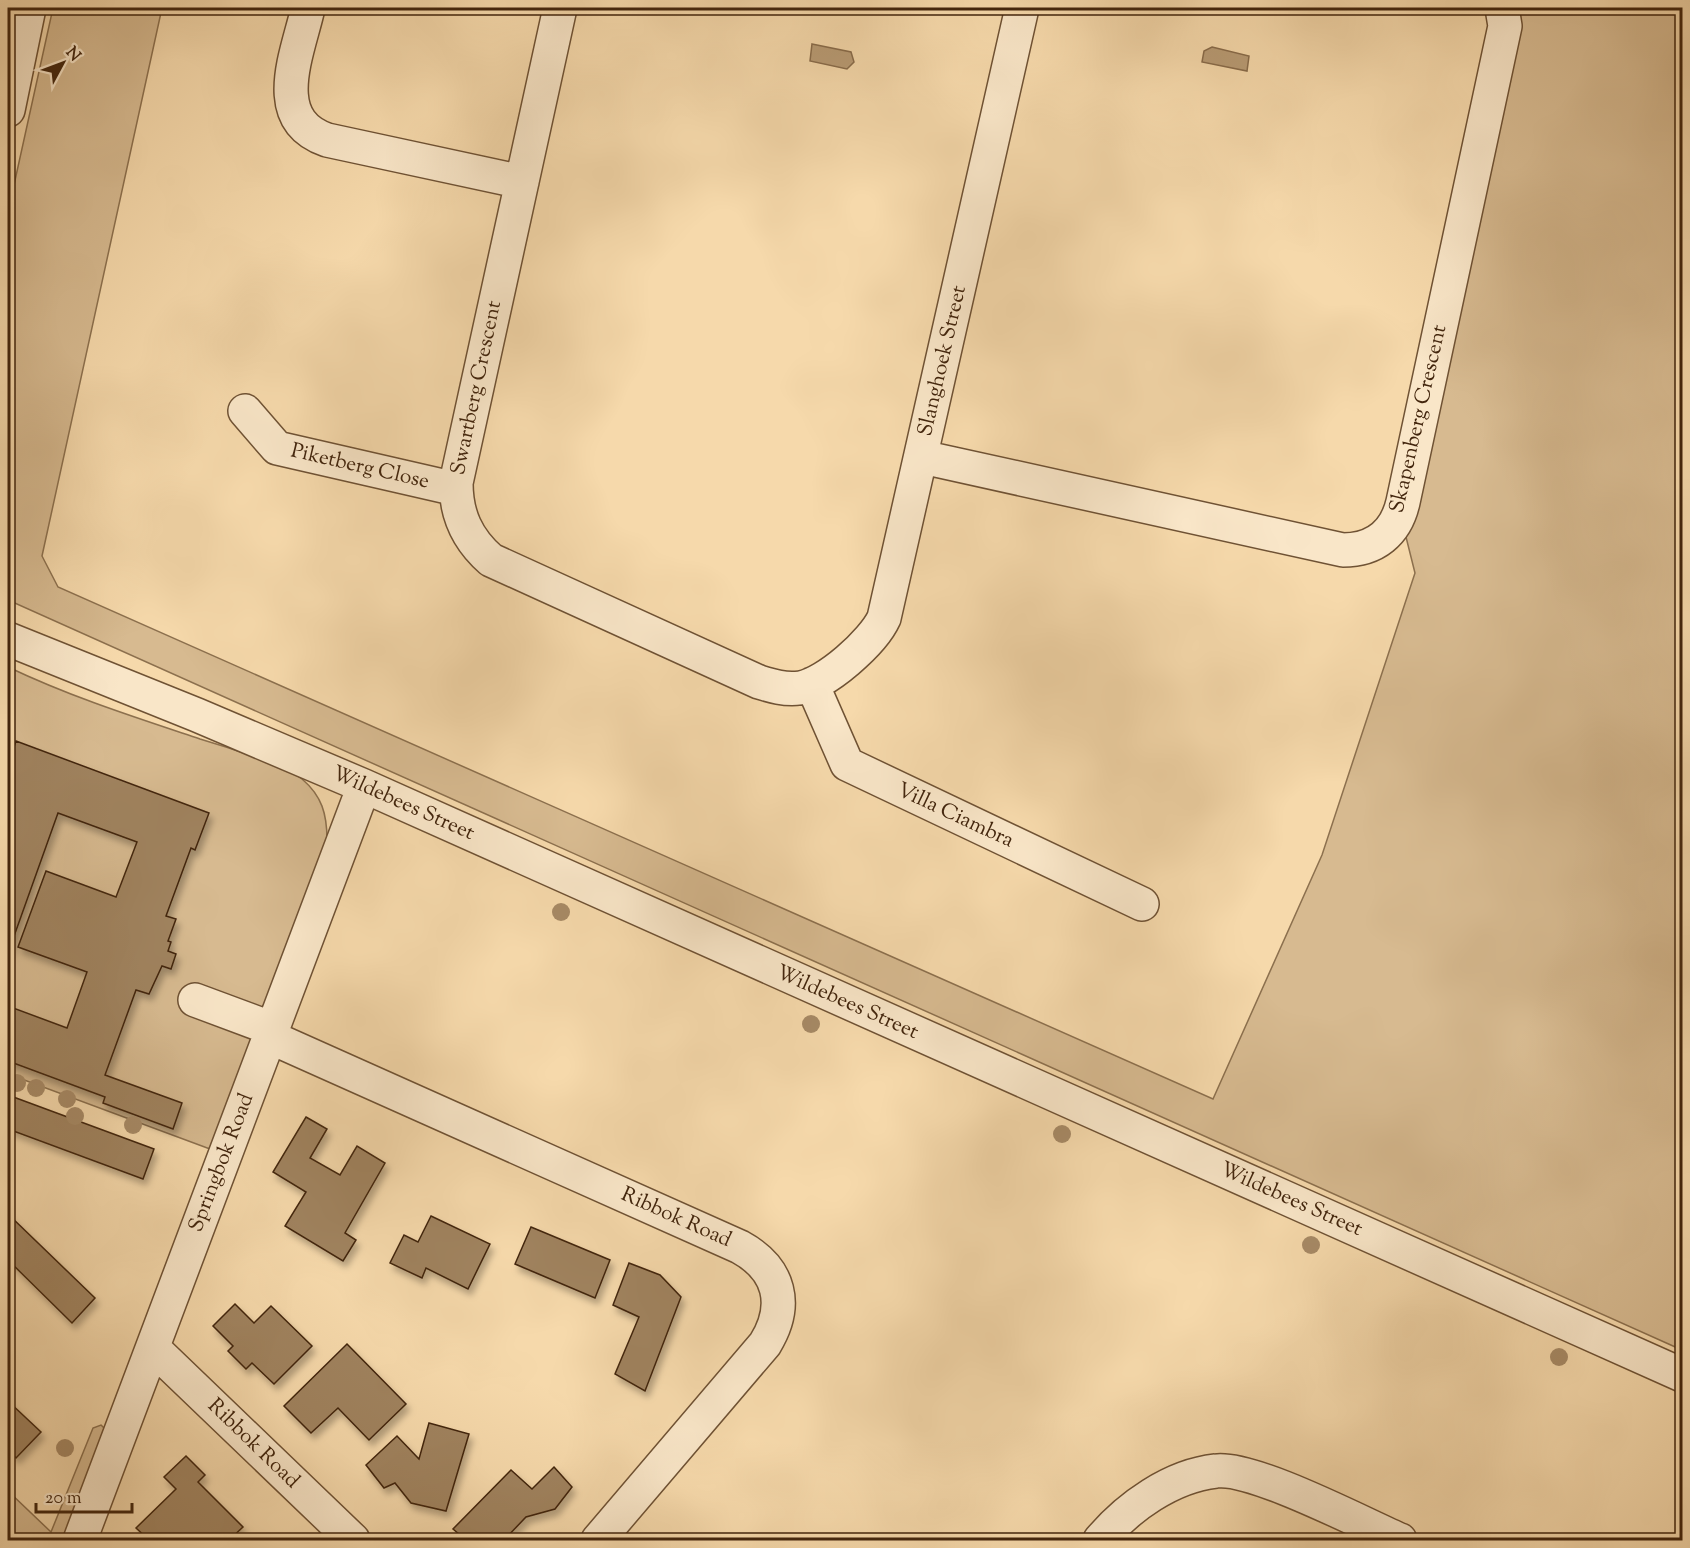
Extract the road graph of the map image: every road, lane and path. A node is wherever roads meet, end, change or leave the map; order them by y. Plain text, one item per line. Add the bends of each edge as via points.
1 (29, 8) edge
2 (308, 8) edge
3 (560, 8) edge
4 (1022, 8) edge
5 (1502, 8) edge
6 (8, 110) edge
7 (522, 182) junction
8 (245, 411) dead end
9 (922, 457) junction
10 (456, 489) junction
11 (8, 639) edge
12 (812, 684) junction
13 (364, 786) junction
14 (1142, 904) dead end
15 (191, 1011) dead end
16 (269, 1039) junction
17 (153, 1348) junction
18 (1683, 1375) edge
19 (80, 1540) edge
20 (353, 1540) edge
21 (598, 1540) edge
22 (1100, 1540) edge
23 (1400, 1540) edge

1 - 6 street
2 - 7 street via 290,97 296,118 305,128 327,140
3 - 7 street, Swartberg Crescent
4 - 9 street, Slanghoek Street
5 - 9 street, Skapenberg Crescent via 1505,26 1403,502 1393,528 1383,539 1357,550 1343,550
7 - 10 street, Swartberg Crescent
8 - 10 street, Piketberg Close via 277,448
9 - 12 street, Slanghoek Street via 881,625 839,665
10 - 12 street, Swartberg Crescent via 464,527 491,560 759,682 788,688
11 - 13 street, Wildebees Street
12 - 14 street, Villa Ciambra via 847,764
13 - 16 street, Springbok Road
13 - 18 street, Wildebees Street
15 - 16 street, Ribbok Road
16 - 17 street, Springbok Road
16 - 21 street, Ribbok Road via 741,1247 764,1263 772,1275 777,1288 778,1318 765,1344
17 - 19 street, Springbok Road
17 - 20 street, Ribbok Road
22 - 23 street via 1143,1500 1179,1481 1217,1470 1254,1476

